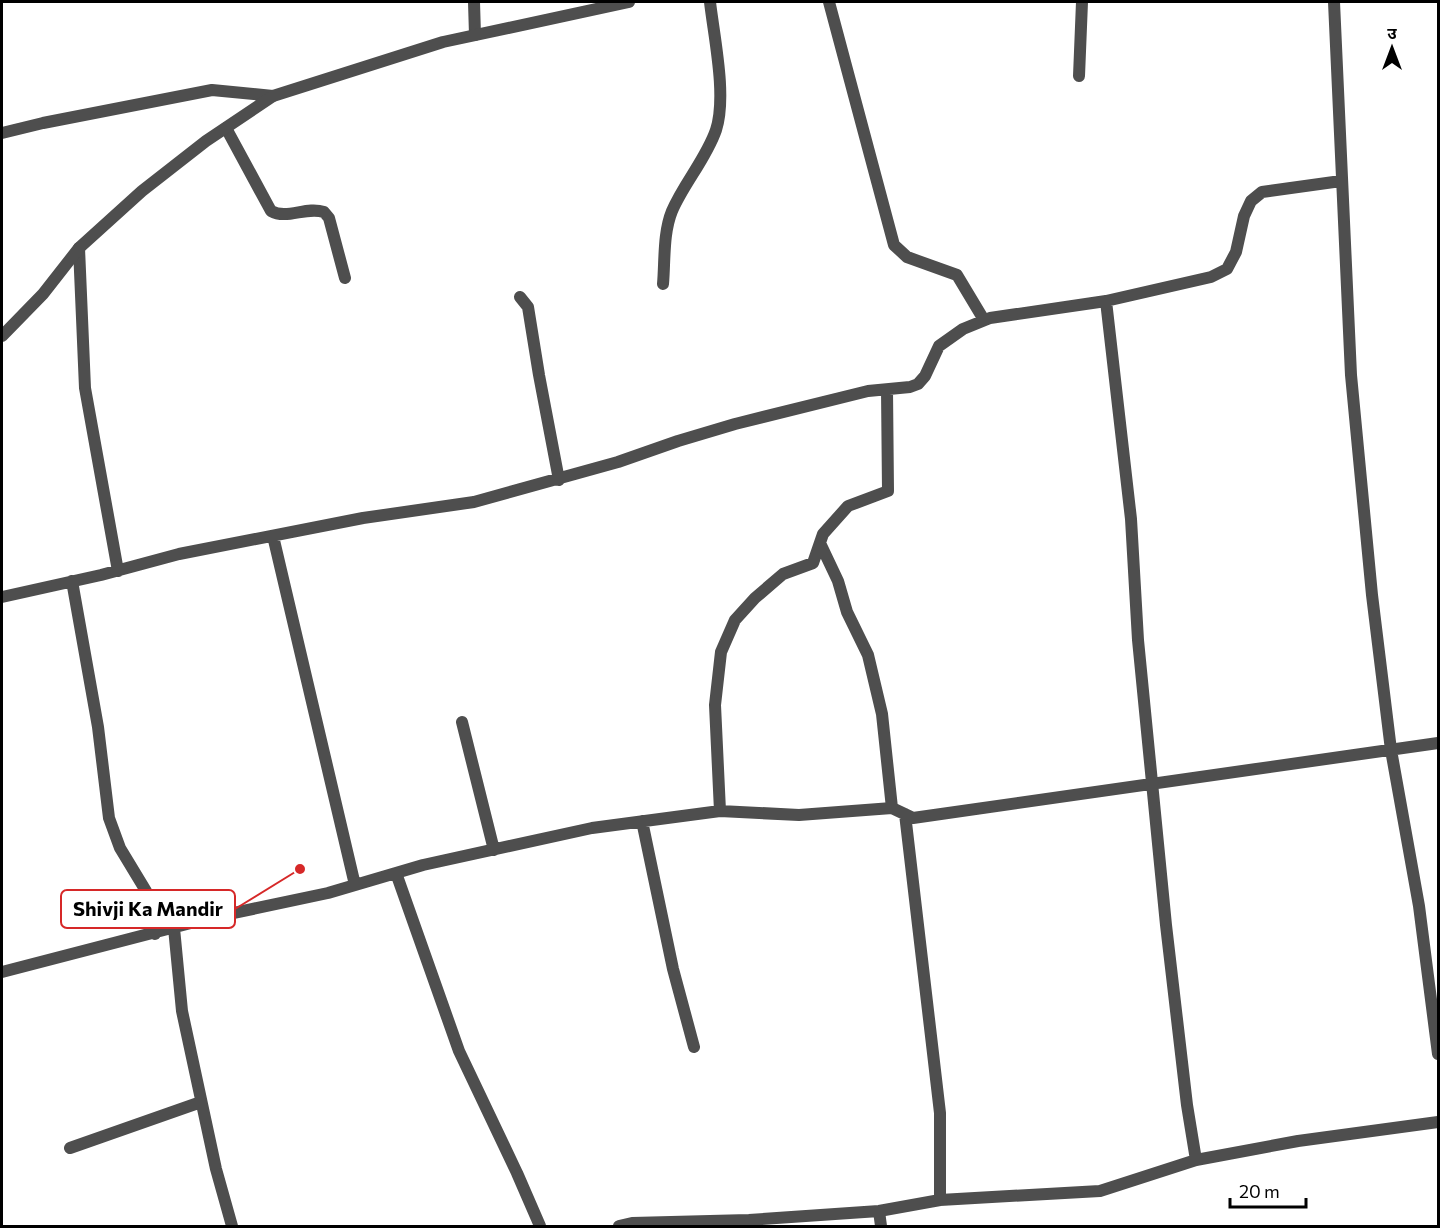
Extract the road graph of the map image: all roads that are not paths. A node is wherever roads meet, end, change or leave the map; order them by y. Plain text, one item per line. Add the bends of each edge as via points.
1 (474, 2) edge
2 (629, 2) edge
3 (710, 2) edge
4 (829, 2) edge
5 (1082, 2) edge
6 (1334, 2) edge
7 (475, 35) junction
8 (1079, 76) dead end
9 (273, 96) junction
10 (226, 128) junction
11 (2, 133) edge
12 (1341, 181) junction
13 (79, 248) junction
14 (345, 278) dead end
15 (663, 284) dead end
16 (519, 297) dead end
17 (1106, 301) junction
18 (984, 320) junction
19 (2, 336) edge
20 (887, 390) junction
21 (559, 480) junction
22 (273, 536) junction
23 (820, 543) junction
24 (118, 571) junction
25 (72, 581) junction
26 (2, 597) edge
27 (462, 722) dead end
28 (1438, 743) edge
29 (1391, 750) junction
30 (1154, 785) junction
31 (892, 808) junction
32 (720, 811) junction
33 (905, 814) junction
34 (642, 821) junction
35 (494, 850) junction
36 (396, 873) junction
37 (355, 885) junction
38 (174, 928) junction
39 (155, 934) junction
40 (2, 972) edge
41 (694, 1047) dead end
42 (1438, 1054) edge
43 (201, 1102) junction
44 (1438, 1122) edge
45 (70, 1148) dead end
46 (1196, 1160) junction
47 (940, 1200) junction
48 (879, 1210) junction
49 (703, 1224) edge
50 (232, 1227) edge
51 (540, 1227) edge
52 (619, 1227) edge
53 (881, 1227) edge

1 - 7 street
2 - 7 street
3 - 15 street via 719,114 705,153 672,212
4 - 18 street via 894,245 907,256 957,275
5 - 8 street
6 - 12 street
7 - 9 street
9 - 10 street
9 - 11 street via 212,90
10 - 13 street via 142,191
10 - 14 street via 271,211 278,215 308,209 324,212 329,218
12 - 17 street via 1262,192 1251,201 1244,216 1236,252 1227,268 1211,278
12 - 29 street via 1351,375
13 - 19 street via 43,294
13 - 24 street via 85,388
16 - 21 street via 528,308
17 - 18 street
17 - 30 street via 1131,519 1138,640
18 - 20 street via 939,346 918,384
20 - 21 street via 868,391 735,424
20 - 23 street via 888,491 848,506 823,534
21 - 22 street via 474,502
22 - 24 street via 179,554
22 - 37 street
23 - 31 street via 868,655 882,714
23 - 32 street via 813,563 783,574 735,620 721,652 715,705
24 - 25 street
25 - 26 street
25 - 39 street via 98,727 109,818 120,848 146,891
27 - 35 street
28 - 29 street
29 - 30 street
29 - 42 street via 1419,906
30 - 33 street via 913,818
30 - 46 street via 1166,925
31 - 32 street via 799,815
31 - 33 street
32 - 34 street
33 - 47 street via 940,1113
34 - 35 street
34 - 41 street
35 - 36 street
36 - 37 street
36 - 51 street via 459,1051
37 - 38 street
38 - 39 street
38 - 43 street via 182,1011
39 - 40 street
43 - 45 street
43 - 50 street
44 - 46 street
46 - 47 street via 1100,1191
47 - 48 street
48 - 49 street
48 - 53 street
49 - 52 street via 632,1223

